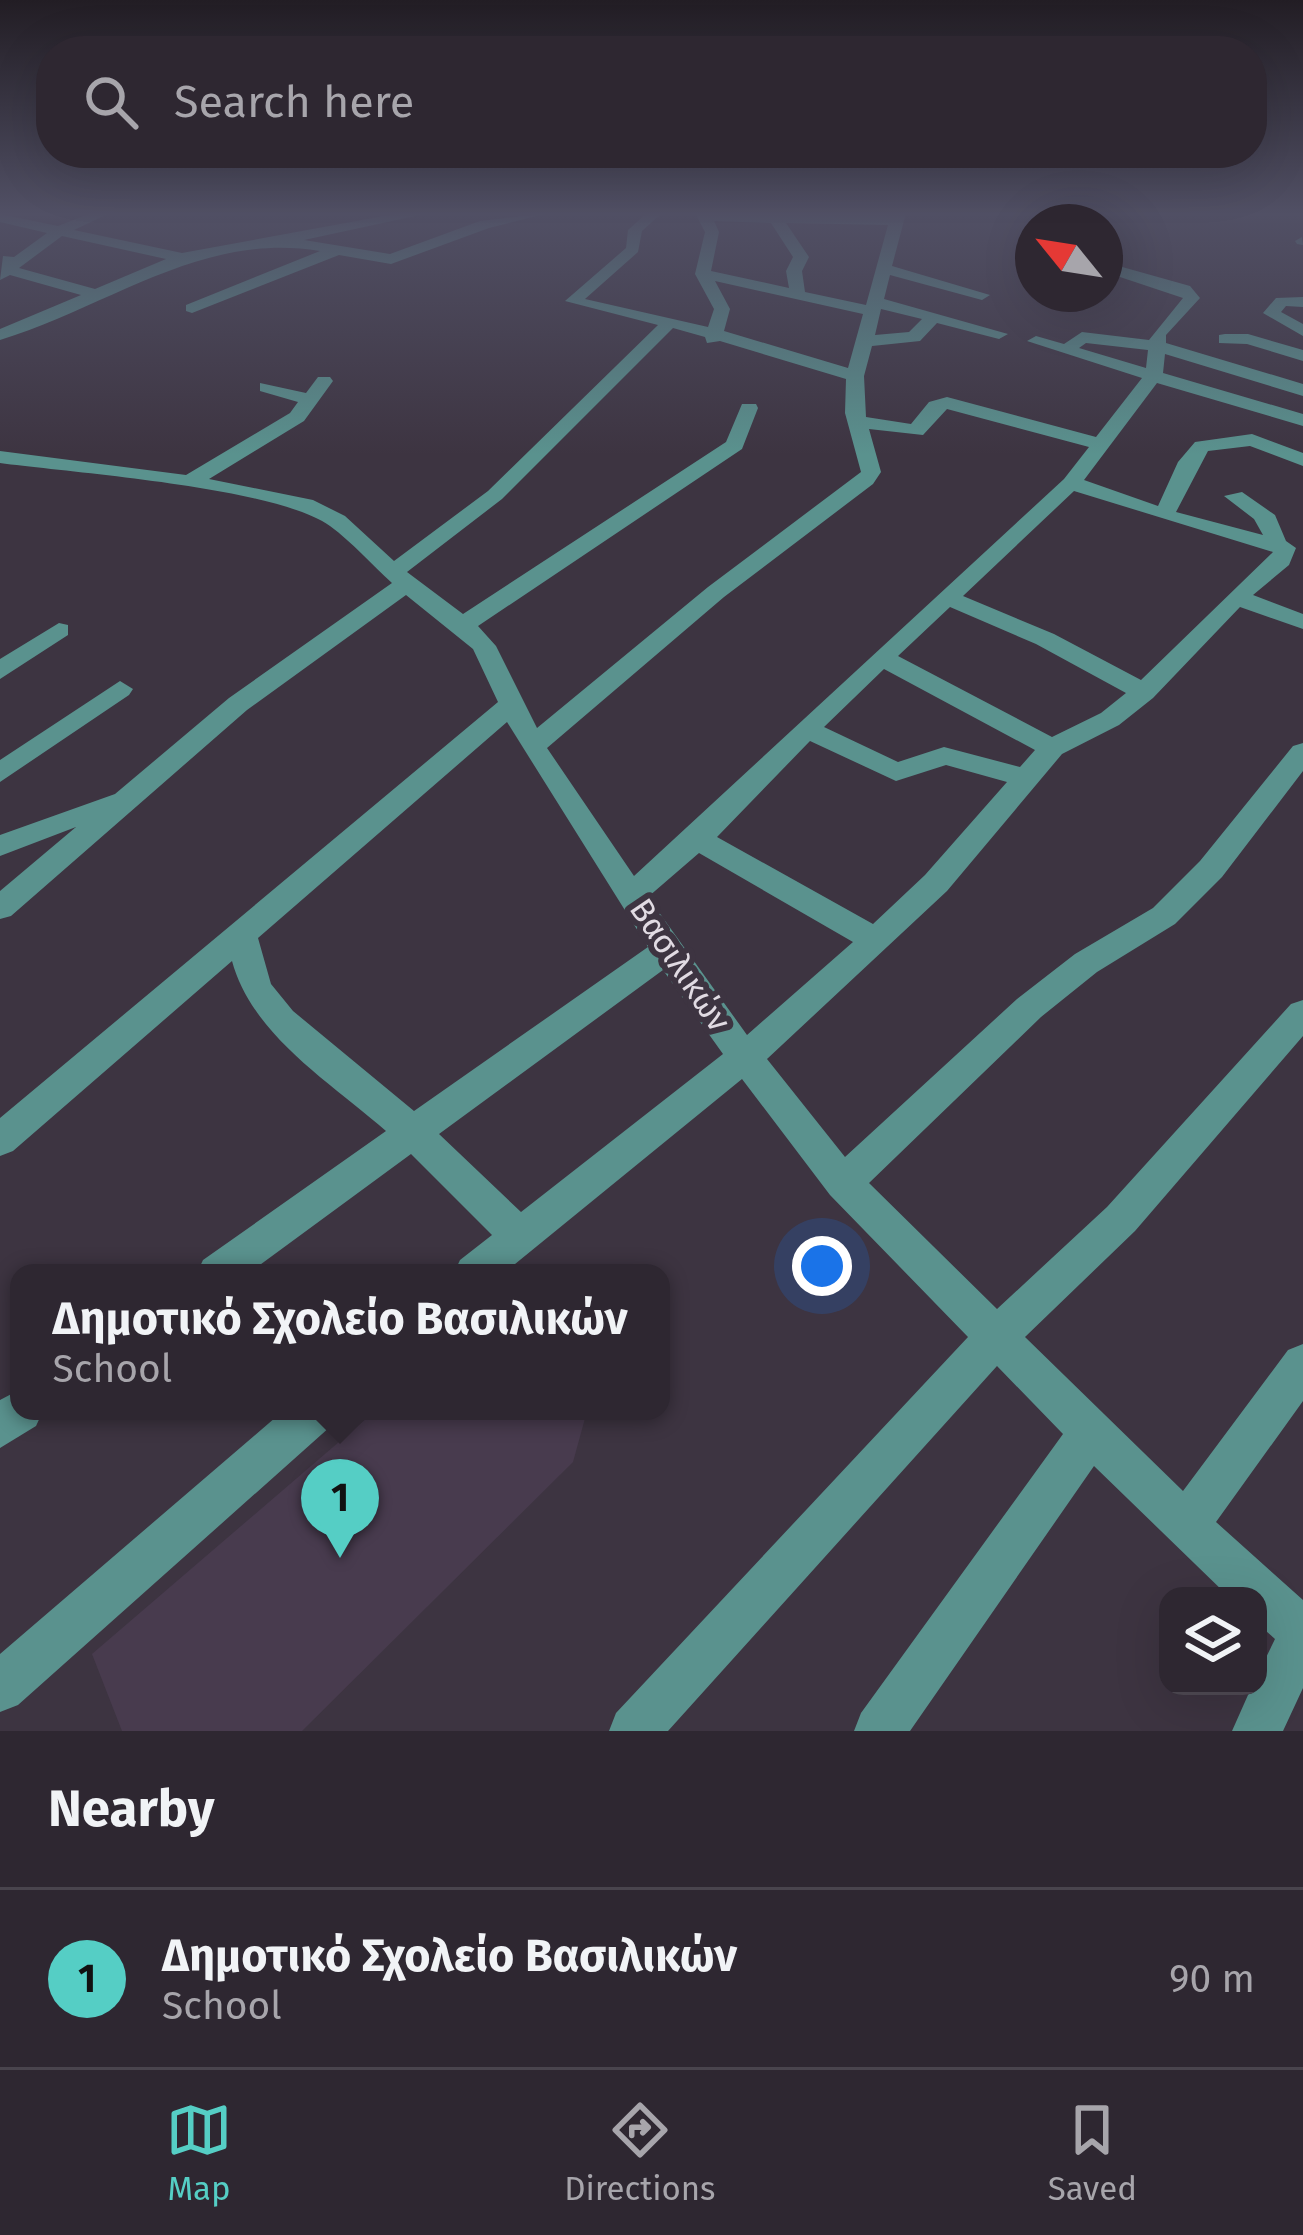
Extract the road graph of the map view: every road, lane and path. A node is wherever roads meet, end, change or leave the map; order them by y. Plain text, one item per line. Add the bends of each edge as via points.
1 (95, 294) edge
2 (229, 294) edge
3 (258, 294) edge
4 (581, 294) edge
5 (714, 294) edge
6 (789, 294) edge
7 (878, 294) edge
8 (977, 294) edge
9 (1189, 294) edge
10 (982, 295) dead end
11 (799, 296) joint
12 (266, 298) dead end
13 (1303, 302) edge
14 (875, 304) junction
15 (192, 308) dead end
16 (934, 316) junction
17 (670, 322) junction
18 (1303, 331) edge
19 (1, 333) edge
20 (999, 334) dead end
21 (715, 337) junction
22 (1225, 339) dead end
23 (865, 341) junction
24 (1036, 341) dead end
25 (1158, 346) junction
26 (1067, 350) junction
27 (1303, 356) edge
28 (1154, 375) junction
29 (855, 376) junction
30 (324, 381) dead end
31 (267, 387) dead end
32 (1303, 390) edge
33 (310, 400) junction
34 (749, 408) dead end
35 (1303, 420) edge
36 (859, 422) junction
37 (1101, 444) junction
38 (0, 458) edge
39 (1303, 460) edge
40 (190, 482) junction
41 (1071, 483) junction
42 (1235, 496) dead end
43 (1163, 515) junction
44 (1275, 542) junction
45 (400, 578) junction
46 (1236, 597) junction
47 (948, 598) junction
48 (1303, 622) edge
49 (464, 625) junction
50 (59, 630) dead end
51 (882, 658) junction
52 (0, 670) edge
53 (121, 689) dead end
54 (1144, 692) junction
55 (512, 704) junction
56 (806, 729) junction
57 (532, 746) junction
58 (1052, 748) junction
59 (1303, 752) edge
60 (0, 773) edge
61 (1023, 778) junction
62 (141, 788) junction
63 (697, 839) junction
64 (0, 846) edge
65 (632, 894) junction
66 (0, 908) edge
67 (241, 935) junction
68 (878, 941) junction
69 (668, 949) junction
70 (1303, 1013) edge
71 (742, 1054) junction
72 (415, 1134) junction
73 (0, 1140) edge
74 (843, 1183) junction
75 (518, 1234) junction
76 (230, 1264) edge
77 (484, 1264) edge
78 (994, 1339) junction
79 (1303, 1365) edge
80 (306, 1420) edge
81 (1091, 1433) junction
82 (1185, 1526) junction
83 (1303, 1632) edge
84 (0, 1687) edge
85 (634, 1731) edge
86 (879, 1731) edge
87 (1257, 1731) edge

1 - 19 street
2 - 15 street
3 - 12 street
4 - 17 street via 573,301
5 - 21 street via 722,309
6 - 11 street
7 - 14 street
8 - 10 street
9 - 25 street via 1191,304 1158,334
11 - 14 street
13 - 18 street via 1282,301 1271,313
14 - 16 street
14 - 23 street
16 - 20 street
16 - 23 street via 914,337
17 - 21 street
17 - 45 street
21 - 29 street
22 - 27 street
23 - 29 street
24 - 26 street
25 - 26 street via 1082,337
25 - 28 street
25 - 32 street
26 - 28 street
28 - 35 street
28 - 37 street
29 - 36 street
30 - 33 street
31 - 33 street
33 - 40 street
34 - 49 street via 736,445
36 - 37 street via 916,430 947,403
36 - 57 street via 866,480
37 - 41 street
38 - 40 street, Βασιλικών
39 - 43 street via 1252,440 1202,446 1178,475
40 - 45 street, Βασιλικών via 319,510
41 - 43 street
41 - 47 street
42 - 44 street via 1260,511
43 - 44 street
44 - 46 street via 1286,554
45 - 49 street, Βασιλικών
45 - 62 street
46 - 48 street
46 - 54 street
47 - 51 street
47 - 54 street
49 - 55 street, Βασιλικών via 484,646
50 - 52 street
51 - 56 street
51 - 58 street
53 - 60 street
54 - 58 street
55 - 57 street, Βασιλικών
55 - 67 street
56 - 61 street via 896,772 961,757
56 - 63 street
57 - 65 street, Βασιλικών
58 - 61 street
59 - 74 street via 1164,916 1029,1008
61 - 68 street
62 - 64 street
62 - 66 street
63 - 65 street
63 - 68 street
65 - 69 street, Βασιλικών
67 - 72 street via 256,989 281,1020
67 - 73 street
68 - 71 street
69 - 71 street, Βασιλικών
69 - 72 street
70 - 78 street via 1121,1219
71 - 74 street, Βασιλικών
71 - 75 street
72 - 75 street
72 - 76 street
74 - 78 street, Βασιλικών
75 - 77 street
78 - 81 street, Βασιλικών
78 - 85 street
79 - 82 street
80 - 84 street
81 - 82 street, Βασιλικών
81 - 86 street
82 - 83 street, Βασιλικών
83 - 87 street

